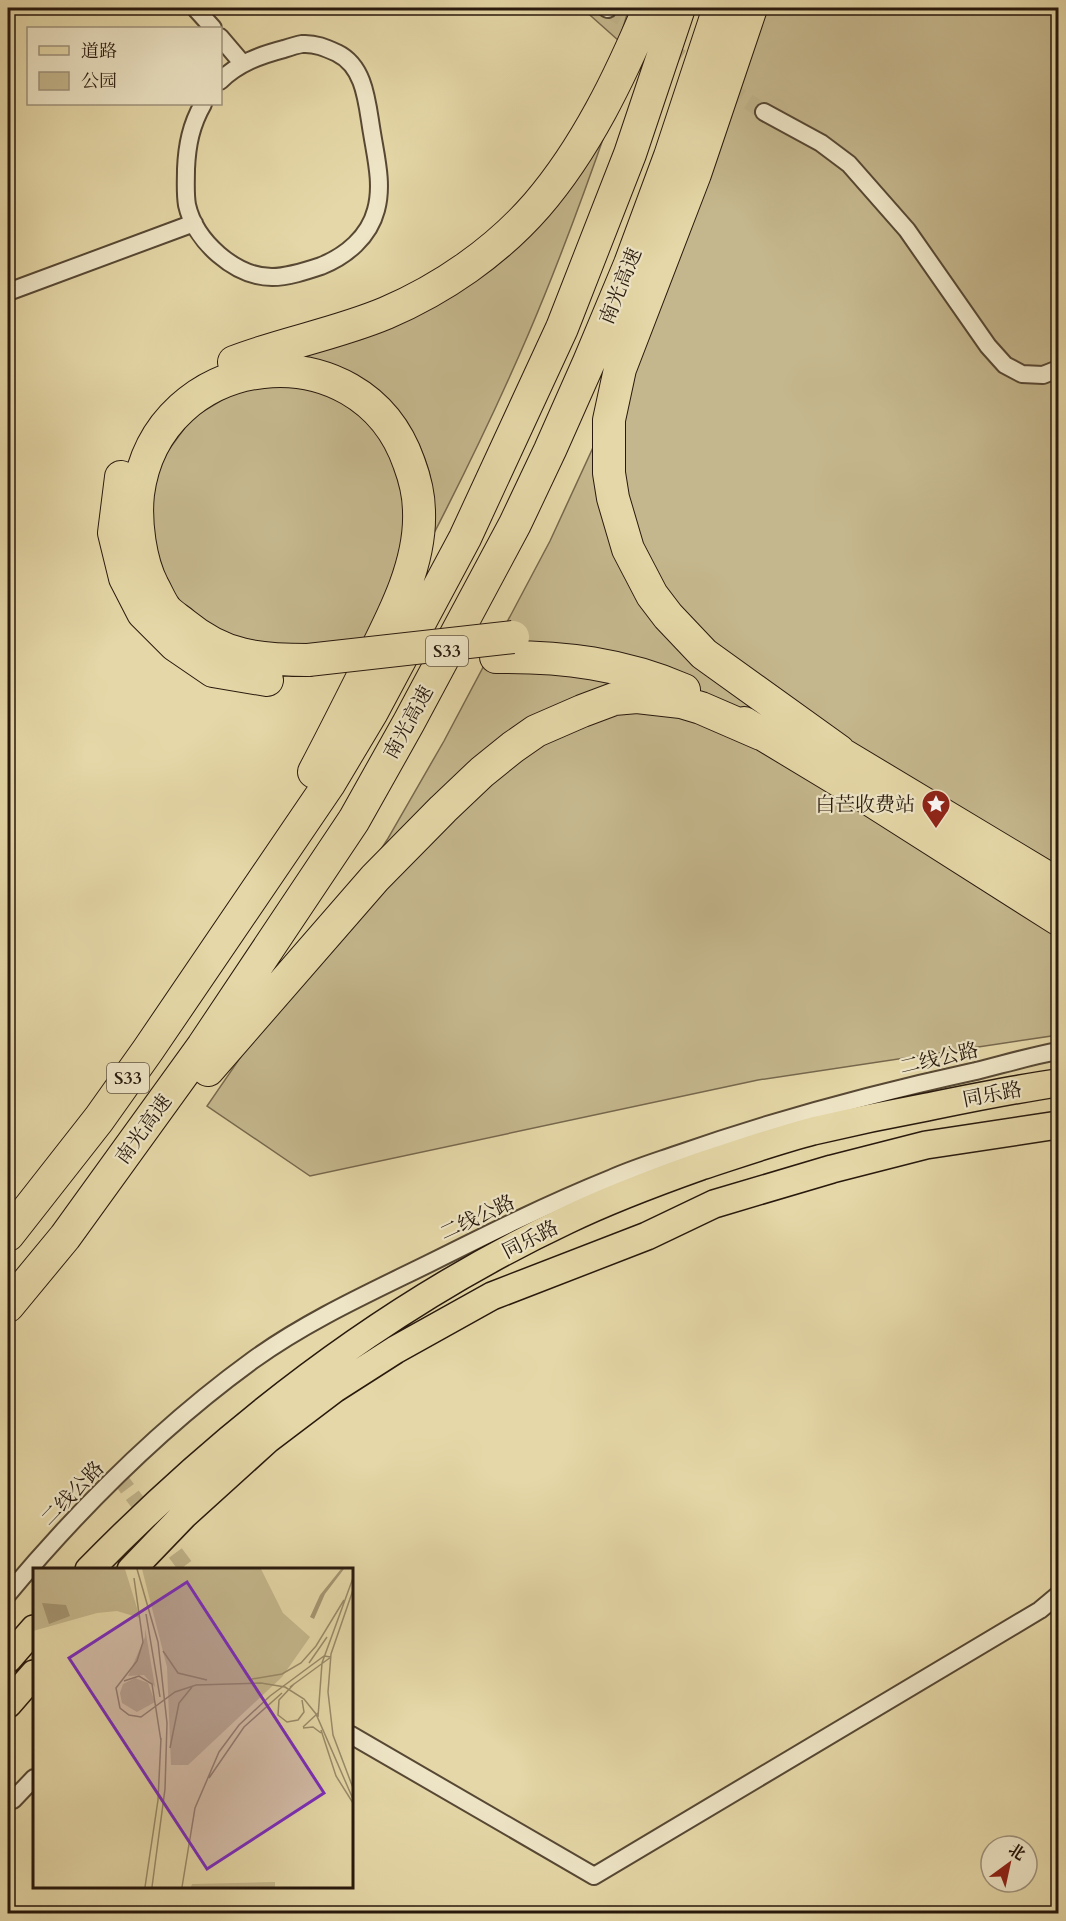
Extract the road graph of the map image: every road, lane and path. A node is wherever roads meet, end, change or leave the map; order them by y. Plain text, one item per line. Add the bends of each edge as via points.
1 (195, 8) edge
2 (649, 8) edge
3 (679, 8) edge
4 (720, 8) edge
5 (751, 8) edge
6 (212, 27) edge
7 (222, 39) edge
8 (243, 64) junction
9 (222, 80) edge
10 (202, 105) edge
11 (764, 112) tunnel mouth
12 (194, 223) junction
13 (8, 292) edge
14 (1059, 369) edge
15 (505, 647) junction
16 (307, 670) junction
17 (761, 734) junction
18 (839, 751) junction
19 (1056, 883) edge
20 (242, 915) junction
21 (1059, 920) edge
22 (1059, 1051) edge
23 (1059, 1083) edge
24 (1059, 1125) edge
25 (8, 1235) edge
26 (65, 1237) junction
27 (8, 1306) edge
28 (91, 1568) edge
29 (133, 1568) edge
30 (8, 1594) edge
31 (1059, 1595) edge
32 (33, 1630) edge
33 (8, 1659) edge
34 (33, 1675) edge
35 (8, 1704) edge
36 (352, 1736) edge
37 (33, 1779) edge
38 (13, 1800) dead end

1 - 6 street
2 - 16 highway via 612,89 562,172 537,205 480,258 445,282 386,312 202,375 175,389 153,409 138,433 126,459 114,533 125,578 143,613 175,645 213,671 260,680
3 - 20 highway, 南光高速 / S33 via 630,154 562,328 465,538 372,712
4 - 26 highway, 南光高速 / S33 via 626,275 550,450 470,609 354,820 203,1046
5 - 18 highway via 695,174 620,369 609,420 609,472 628,549 668,616 704,654
7 - 8 street
8 - 9 street
8 - 12 street via 302,44 322,46 341,55 356,70 364,88 378,170 376,211 367,230 337,259 291,275 271,277 251,274 232,265 204,239
10 - 12 street via 187,143 185,188
11 - 14 street via 821,143 849,164 908,230 1005,365 1022,374 1043,375
12 - 13 street
15 - 16 highway, bridge
15 - 17 highway via 531,657 567,659 635,672 701,698
15 - 18 highway via 547,637 648,656 711,682
16 - 20 highway via 233,653 199,636 166,610 150,579 139,537 136,511 141,476 163,428 204,391 233,377 263,371 293,371 330,381 369,404 405,450 416,483 419,513 404,588
17 - 21 highway
17 - 26 highway via 681,702 637,697 614,699 582,711 536,731 513,747 443,809 375,878
18 - 19 highway
20 - 25 highway, 南光高速 / S33 via 99,1119
22 - 30 street, 二线公路 via 874,1095 692,1149 610,1178 372,1291 254,1359 201,1402 84,1509
23 - 28 main road, 同乐路 via 811,1132 646,1186 557,1225 417,1302 340,1353 243,1426
24 - 29 main road, 同乐路 via 926,1145 714,1204 647,1236 492,1296 334,1389 268,1439 184,1515
26 - 27 highway, 南光高速 / S33
31 - 36 street via 594,1876
32 - 33 main road
34 - 35 main road
37 - 38 street

